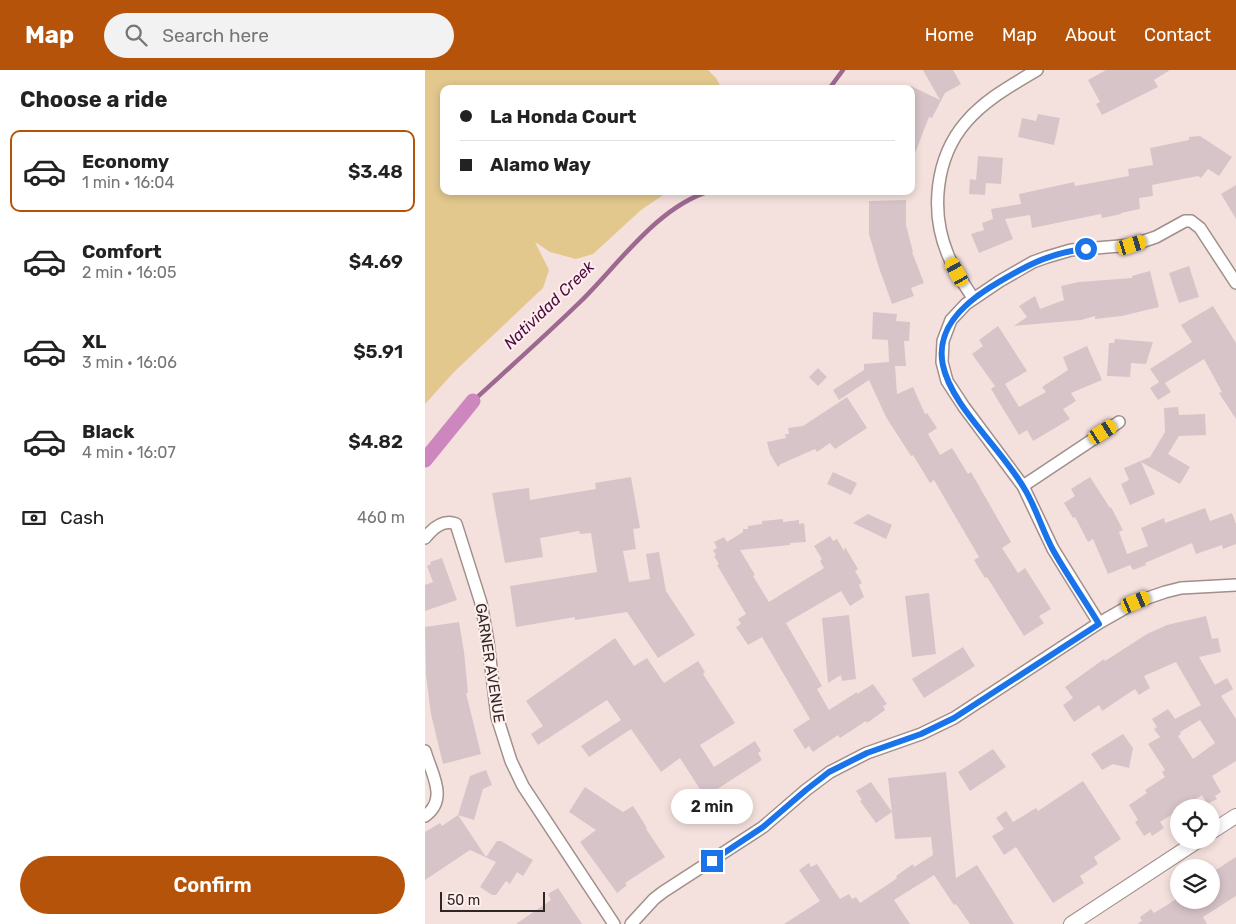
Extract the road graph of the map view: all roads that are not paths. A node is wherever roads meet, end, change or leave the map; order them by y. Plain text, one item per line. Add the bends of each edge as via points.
1 (1037, 70) edge
2 (1236, 283) edge
3 (973, 298) junction
4 (1119, 422) dead end
5 (1023, 486) junction
6 (425, 538) edge
7 (1236, 585) edge
8 (1099, 624) junction
9 (425, 751) edge
10 (425, 816) edge
11 (1236, 816) edge
12 (1220, 826) edge
13 (1185, 849) edge
14 (614, 924) edge
15 (631, 924) edge
16 (1071, 924) edge

1 - 3 street via 975,112 957,134 945,160 938,190 940,231 949,257
2 - 3 street via 1200,228 1191,221 1185,221 1156,237 1132,245 1071,250 1047,257 1019,269
3 - 5 street via 957,312 946,330 943,371 953,392
4 - 5 street
5 - 8 street via 1053,549
6 - 14 street, GARNER AVENUE via 441,524 456,524 481,603 497,717 511,761 523,786
7 - 8 street via 1197,586 1165,592 1136,602
8 - 15 street via 954,718 829,772 763,827 663,892
9 - 10 street via 438,797 435,806
11 - 12 street
13 - 16 street

